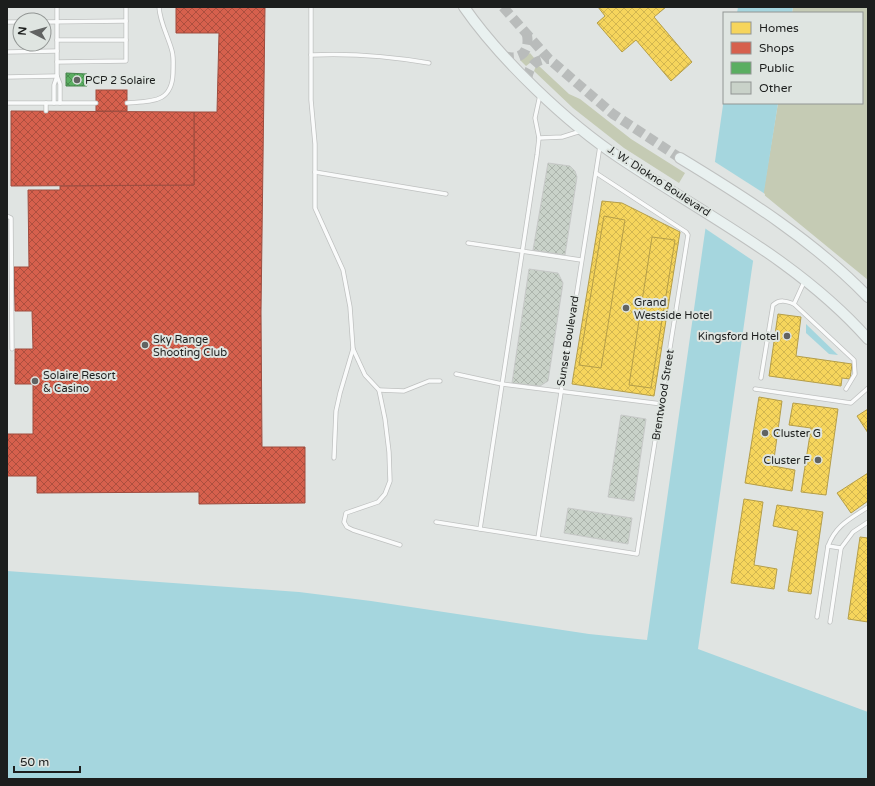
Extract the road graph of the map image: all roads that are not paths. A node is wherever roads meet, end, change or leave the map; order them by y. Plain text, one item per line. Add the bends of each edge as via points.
1 (57, 7) edge
2 (126, 7) edge
3 (159, 7) edge
4 (311, 7) edge
5 (464, 7) edge
6 (126, 21) junction
7 (52, 22) edge
8 (57, 22) junction
9 (57, 40) junction
10 (126, 40) junction
11 (7, 52) edge
12 (57, 52) junction
13 (311, 55) junction
14 (57, 62) junction
15 (429, 63) dead end
16 (57, 76) junction
17 (7, 77) edge
18 (541, 92) junction
19 (7, 103) edge
20 (46, 103) junction
21 (54, 103) junction
22 (60, 103) junction
23 (96, 103) dead end
24 (127, 103) dead end
25 (46, 111) dead end
26 (583, 130) junction
27 (539, 138) junction
28 (601, 144) junction
29 (680, 158) tunnel mouth
30 (315, 172) junction
31 (596, 173) junction
32 (446, 194) dead end
33 (7, 216) edge
34 (468, 243) dead end
35 (521, 252) junction
36 (581, 260) junction
37 (805, 279) junction
38 (868, 296) edge
39 (794, 304) junction
40 (868, 338) edge
41 (12, 349) dead end
42 (353, 349) junction
43 (456, 374) dead end
44 (761, 378) dead end
45 (440, 382) dead end
46 (502, 384) junction
47 (846, 388) dead end
48 (868, 388) edge
49 (755, 389) dead end
50 (378, 390) junction
51 (561, 391) junction
52 (662, 404) junction
53 (334, 458) dead end
54 (868, 507) edge
55 (436, 522) dead end
56 (868, 522) edge
57 (480, 529) junction
58 (538, 538) junction
59 (400, 545) dead end
60 (828, 546) junction
61 (841, 548) junction
62 (817, 617) dead end
63 (830, 622) dead end

1 - 8 lane
2 - 6 lane
3 - 24 lane via 172,52 173,83 167,94 158,99
4 - 13 lane
5 - 18 street, J. W. Diokno Boulevard via 504,56
6 - 8 lane
6 - 10 lane
7 - 8 lane
8 - 9 lane
9 - 10 lane
9 - 12 lane
10 - 14 lane via 126,62
11 - 12 lane
12 - 14 lane
13 - 15 lane via 380,55
13 - 30 lane
14 - 16 lane
16 - 17 lane
16 - 21 lane
16 - 22 lane via 60,84
18 - 26 street, J. W. Diokno Boulevard
18 - 27 lane via 535,118
19 - 20 lane
20 - 21 lane
20 - 25 lane
21 - 22 lane
22 - 23 lane
26 - 27 lane via 562,137
26 - 28 street, J. W. Diokno Boulevard
27 - 35 lane
28 - 31 lane, Sunset Boulevard
28 - 37 street, J. W. Diokno Boulevard
29 - 38 street via 782,224 822,254
30 - 32 lane
30 - 42 lane via 315,208 343,270 350,307
31 - 36 lane, Sunset Boulevard
31 - 52 lane, Brentwood Street via 688,235
33 - 41 lane via 11,218
34 - 35 lane
35 - 36 lane
35 - 46 lane
36 - 51 lane, Sunset Boulevard
37 - 39 lane
37 - 40 street, J. W. Diokno Boulevard
39 - 44 lane via 781,301 773,305
39 - 47 lane via 854,360 855,374
42 - 50 lane via 365,375
42 - 53 lane via 336,411
43 - 46 lane
45 - 50 lane via 429,381 404,391
46 - 51 lane
46 - 57 lane
48 - 49 lane via 851,403
50 - 59 lane via 385,419 390,481 385,494 378,502 350,510 346,513 344,522 353,530
51 - 52 lane
51 - 58 lane, Sunset Boulevard
52 - 58 lane, Brentwood Street via 637,554
54 - 60 lane via 836,529
55 - 57 lane
56 - 61 lane via 853,532
57 - 58 lane
60 - 61 lane
60 - 62 lane
61 - 63 lane

